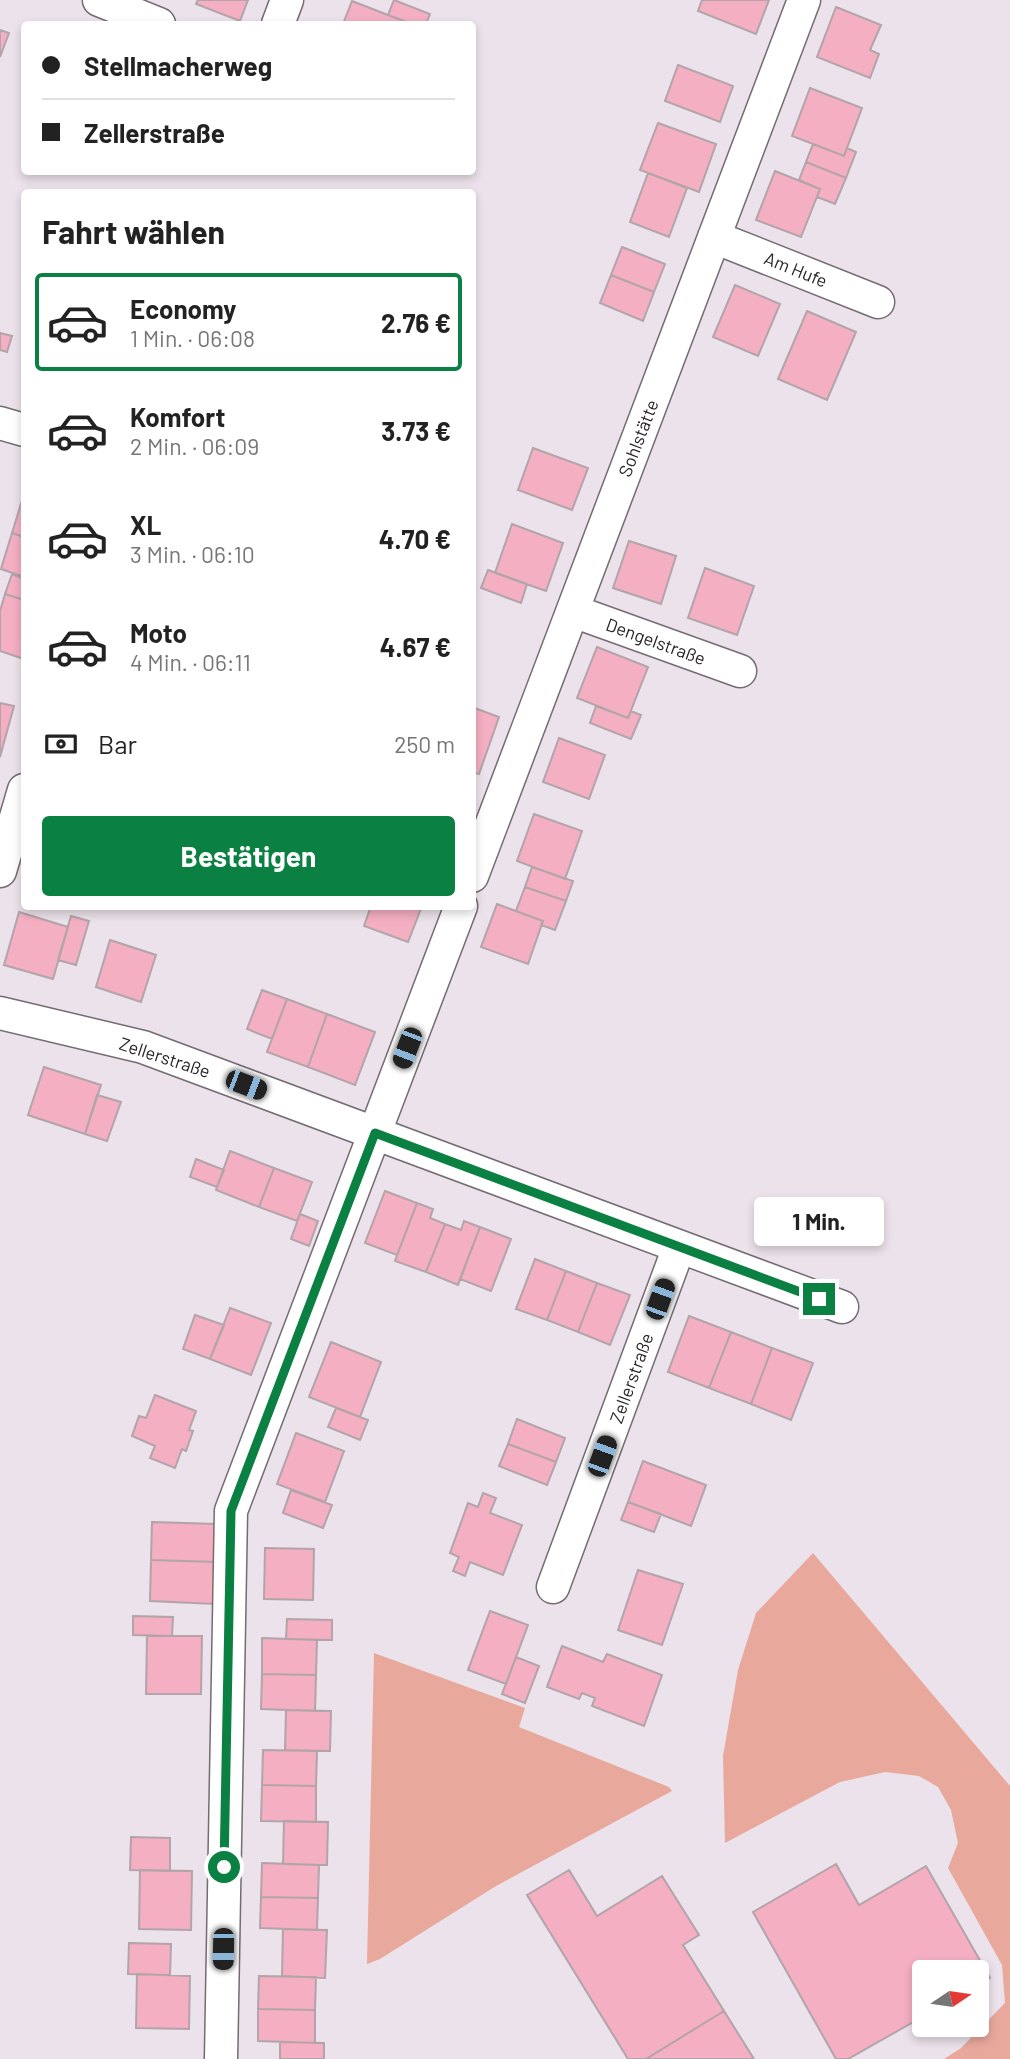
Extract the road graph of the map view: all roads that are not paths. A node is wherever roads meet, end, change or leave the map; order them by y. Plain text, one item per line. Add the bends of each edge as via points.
1 (99, 0) edge
2 (287, 0) edge
3 (804, 0) edge
4 (152, 21) edge
5 (279, 21) edge
6 (715, 237) junction
7 (878, 302) dead end
8 (0, 423) edge
9 (21, 429) edge
10 (573, 611) junction
11 (740, 671) dead end
12 (14, 802) edge
13 (476, 866) edge
14 (0, 871) edge
15 (459, 910) edge
16 (0, 1013) edge
17 (375, 1133) junction
18 (680, 1247) junction
19 (842, 1307) dead end
20 (553, 1587) dead end
21 (220, 2059) edge

1 - 4 street
2 - 5 street
3 - 6 street, Sohlstätte
6 - 7 street, Am Hufe
6 - 10 street, Sohlstätte
8 - 9 street
10 - 11 street, Dengelstraße
10 - 13 street, Sohlstätte
12 - 14 street
15 - 17 street
16 - 17 street, Zellerstraße via 143,1047
17 - 18 street, Zellerstraße
17 - 21 street via 231,1511
18 - 19 street, Zellerstraße
18 - 20 street, Zellerstraße

